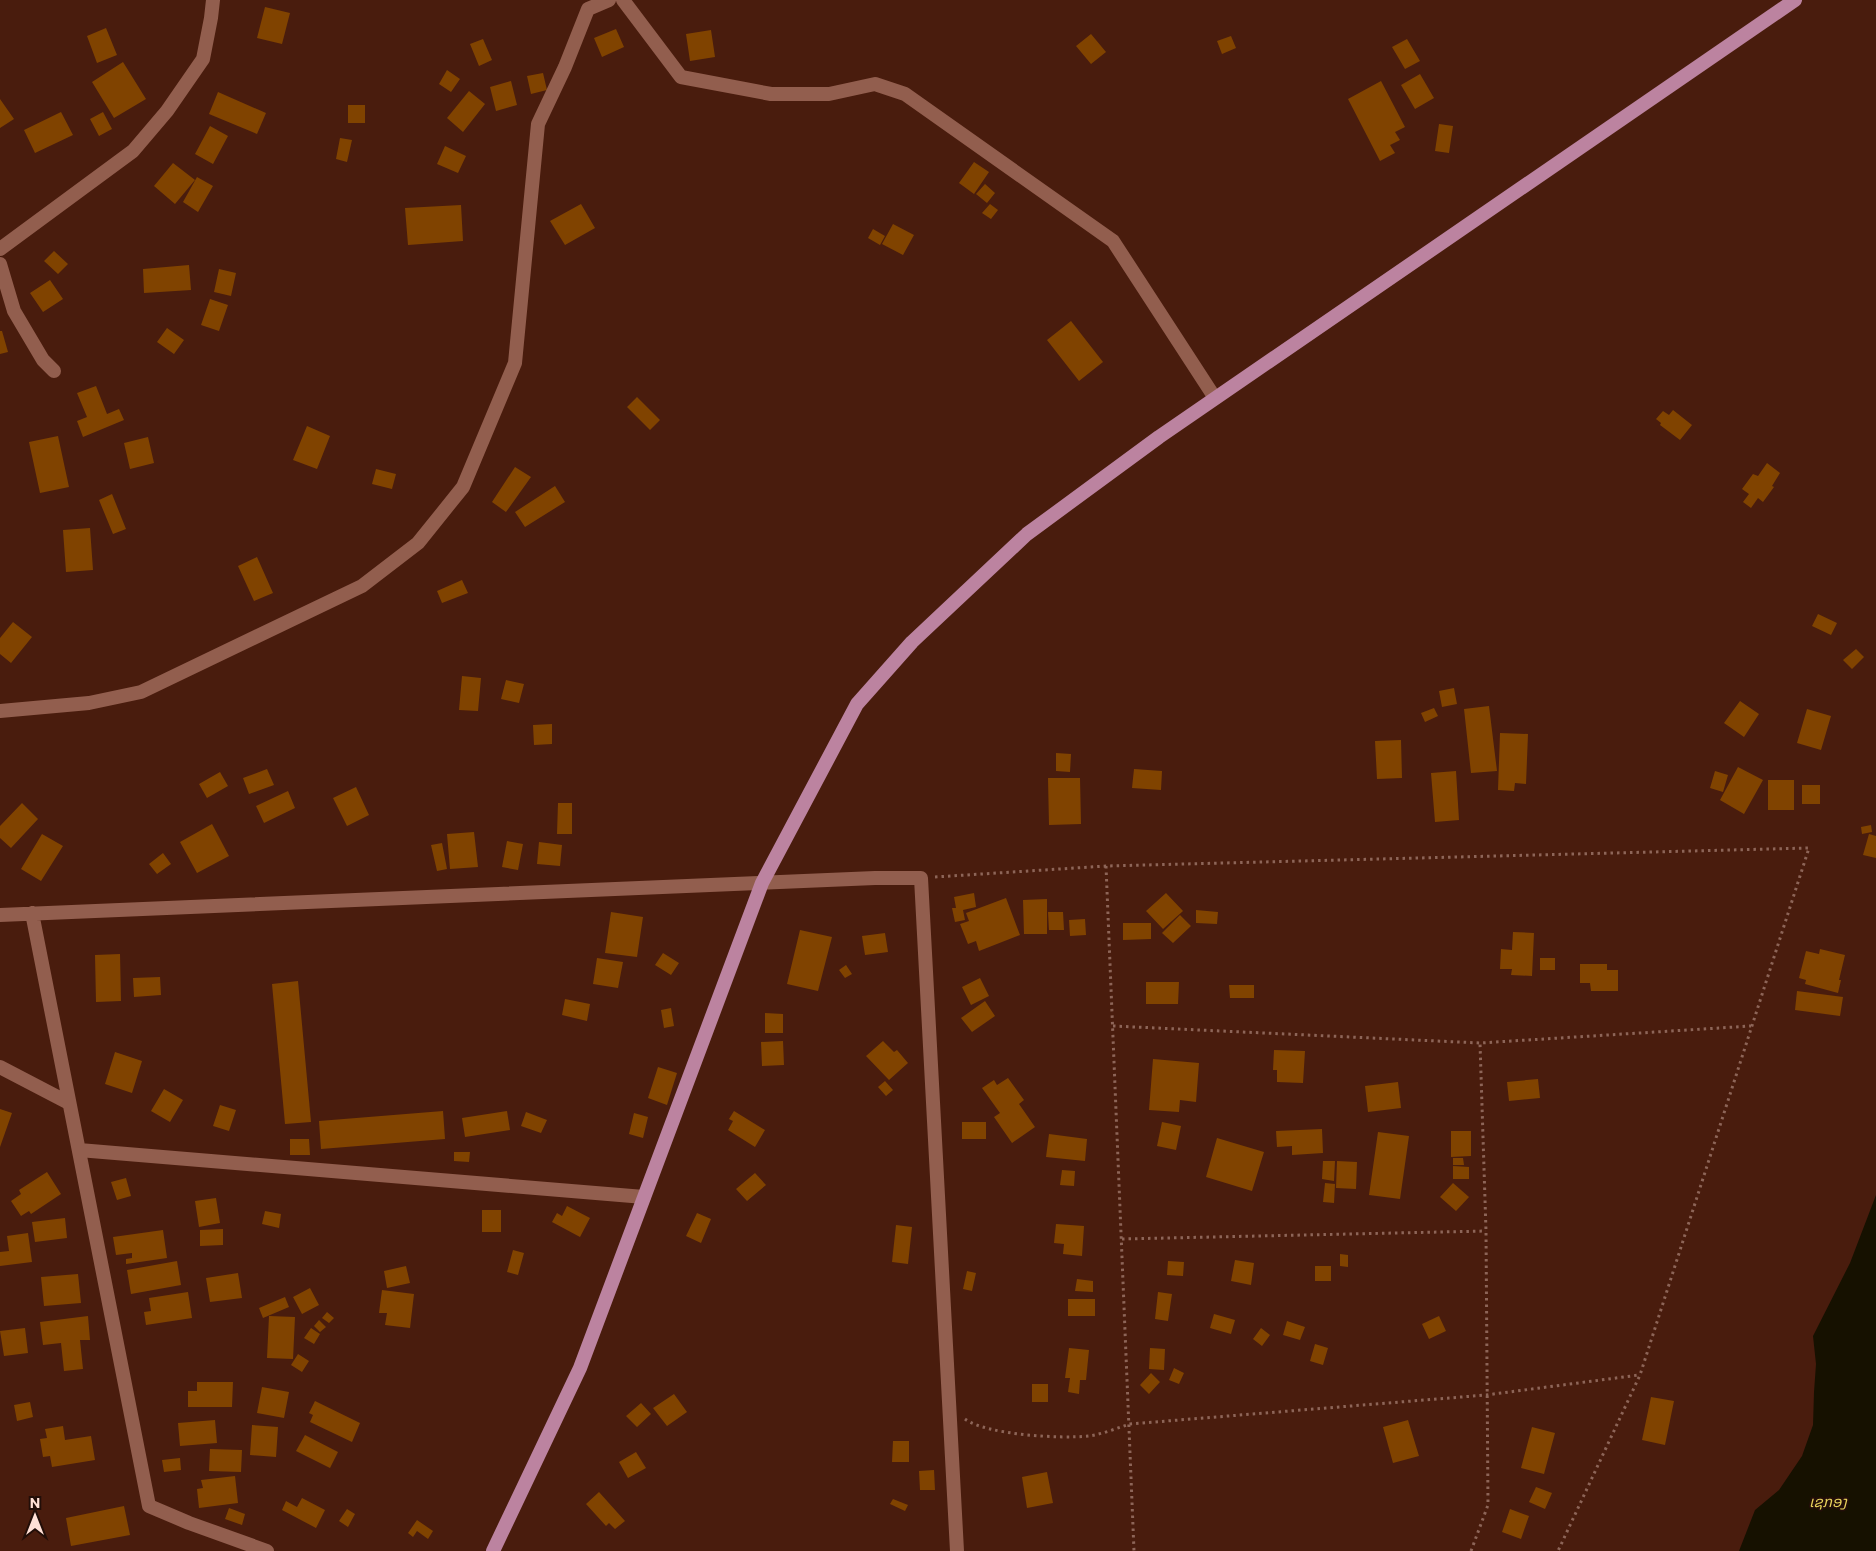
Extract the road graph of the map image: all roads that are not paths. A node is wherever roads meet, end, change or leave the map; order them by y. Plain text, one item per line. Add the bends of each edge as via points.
1 (213, 0) edge
2 (608, 0) edge
3 (623, 0) edge
4 (1795, 0) edge
5 (0, 248) edge
6 (0, 264) edge
7 (54, 372) dead end
8 (1216, 398) junction
9 (0, 711) edge
10 (762, 883) junction
11 (32, 913) junction
12 (0, 915) edge
13 (0, 1067) edge
14 (69, 1103) junction
15 (78, 1150) junction
16 (644, 1197) junction
17 (267, 1551) edge
18 (493, 1551) edge
19 (957, 1551) edge

1 - 5 street via 203,59 167,111 133,152
2 - 9 street via 588,9 538,124 515,363 463,488 418,543 362,586 141,692 90,703
3 - 8 street via 681,77 771,94 828,94 875,84 905,94 1113,240
4 - 8 highway
6 - 7 street via 14,311 43,360
8 - 10 highway via 1027,534 912,642 857,704
10 - 11 street
10 - 16 highway
10 - 19 street via 921,878
11 - 12 street
11 - 14 street
13 - 14 street
14 - 15 street
15 - 16 street
15 - 17 street via 149,1506 189,1524
16 - 18 highway via 580,1368

